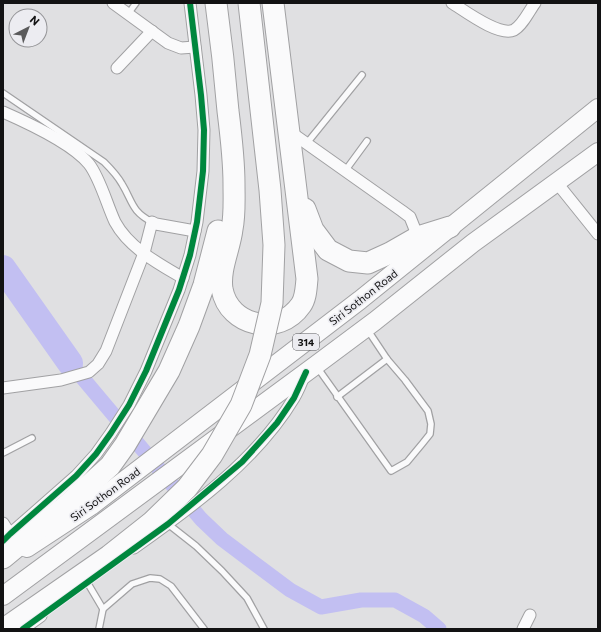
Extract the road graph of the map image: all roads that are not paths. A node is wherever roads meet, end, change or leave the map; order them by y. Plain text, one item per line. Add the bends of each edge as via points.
1 (113, 3) edge
2 (136, 3) edge
3 (190, 3) edge
4 (216, 3) edge
5 (249, 3) edge
6 (273, 3) edge
7 (452, 3) edge
8 (535, 3) edge
9 (128, 14) junction
10 (152, 31) junction
11 (195, 47) junction
12 (117, 68) dead end
13 (362, 75) dead end
14 (3, 93) edge
15 (598, 108) edge
16 (3, 112) edge
17 (289, 131) junction
18 (366, 141) dead end
19 (307, 144) junction
20 (232, 149) junction
21 (598, 152) edge
22 (345, 171) junction
23 (557, 183) junction
24 (296, 184) junction
25 (152, 222) junction
26 (450, 227) junction
27 (195, 231) junction
28 (598, 234) edge
29 (418, 237) junction
30 (144, 253) junction
31 (183, 278) junction
32 (360, 300) junction
33 (370, 324) junction
34 (387, 359) junction
35 (311, 369) junction
36 (3, 388) edge
37 (337, 397) junction
38 (32, 438) dead end
39 (3, 453) edge
40 (3, 523) edge
41 (168, 524) junction
42 (6, 538) edge
43 (3, 559) edge
44 (87, 582) junction
45 (3, 596) edge
46 (104, 609) junction
47 (530, 615) dead end
48 (4, 629) edge
49 (23, 629) edge
50 (98, 629) edge
51 (204, 629) edge
52 (264, 629) edge
53 (523, 629) edge

1 - 9 street
2 - 9 lane
3 - 11 street
4 - 20 highway
5 - 48 highway, bridge via 274,244 272,303 255,370 241,405 212,455 187,488 152,522 109,556
6 - 17 highway
7 - 8 street via 496,30 508,32 515,30
9 - 10 street
10 - 11 street via 168,43 181,48
10 - 12 street
11 - 27 street via 204,130 203,171
13 - 19 lane
14 - 25 lane via 104,162 123,184 137,211
15 - 26 main road, Siri Sothon Road / 314
16 - 30 street via 78,153 89,165 100,185 116,223 129,241
17 - 19 street
17 - 24 highway
18 - 22 lane
19 - 22 street
20 - 24 highway via 233,228 222,275 222,288 226,301 234,312 245,320 257,324 270,325 282,322 301,305 306,293 307,279
20 - 43 highway via 219,229 204,285 169,371 110,466
21 - 23 main road, Siri Sothon Road / 314
22 - 29 street via 410,218
23 - 28 street
23 - 33 main road, Siri Sothon Road / 314 via 473,243
24 - 29 highway via 313,230 328,250 349,261 368,263
25 - 27 street
25 - 30 street
26 - 29 highway
26 - 32 main road, Siri Sothon Road / 314
27 - 31 street
30 - 31 street
30 - 36 street via 106,352 98,364 89,372 77,376
31 - 42 street via 146,371 111,433 76,476
32 - 33 main road
32 - 43 main road, Siri Sothon Road / 314 via 91,506 30,546
33 - 34 lane
33 - 35 main road, Siri Sothon Road / 314
34 - 37 lane
34 - 37 lane via 428,411 432,424 430,434 407,462 391,471
35 - 37 lane
35 - 41 street via 277,423 242,462
35 - 45 main road, Siri Sothon Road / 314
38 - 39 lane
40 - 42 street
41 - 44 street
41 - 52 lane via 196,546 247,598
44 - 46 lane
44 - 49 street
46 - 50 lane
46 - 51 lane via 132,584 150,578 160,579 172,586
47 - 53 street

